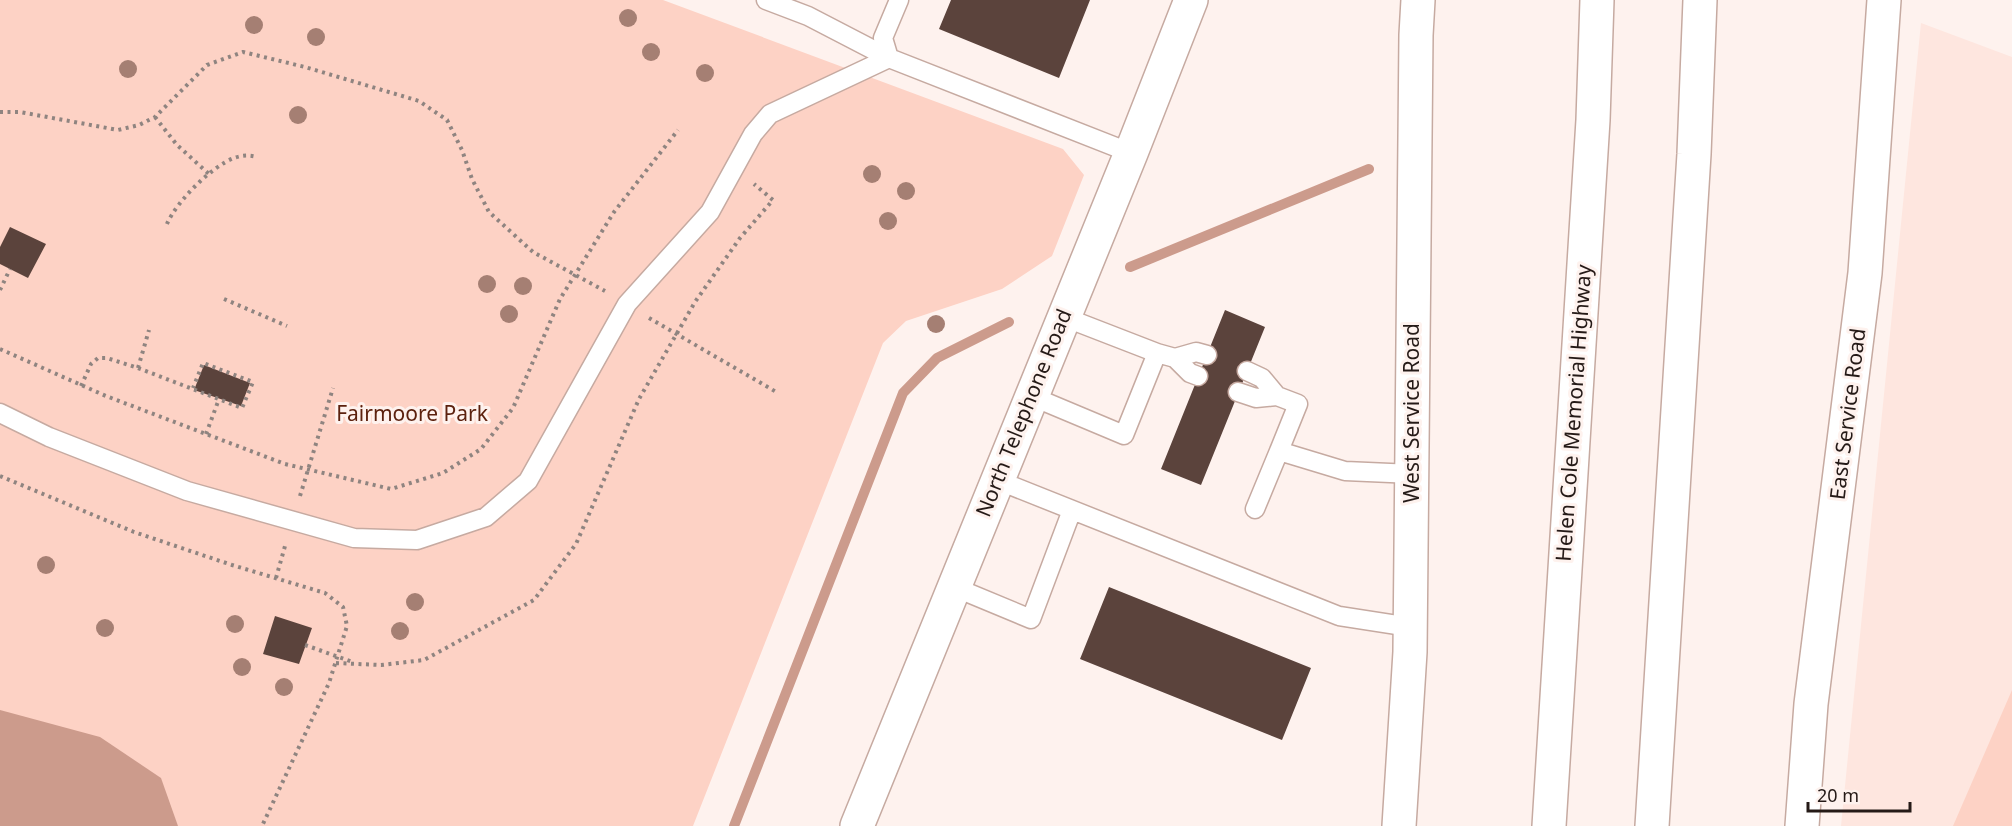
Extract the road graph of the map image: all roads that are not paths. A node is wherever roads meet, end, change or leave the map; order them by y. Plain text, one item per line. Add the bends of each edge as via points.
1 (766, 0) edge
2 (899, 0) edge
3 (1191, 0) edge
4 (1418, 0) edge
5 (1597, 0) edge
6 (1884, 0) edge
7 (1700, 1) edge
8 (812, 8) edge
9 (889, 58) junction
10 (1131, 153) junction
11 (1067, 309) junction
12 (1156, 352) junction
13 (1207, 355) dead end
14 (1175, 358) junction
15 (1247, 371) dead end
16 (1198, 376) dead end
17 (1238, 392) dead end
18 (1032, 396) junction
19 (1277, 396) junction
20 (0, 412) edge
21 (1279, 451) junction
22 (1413, 474) junction
23 (997, 480) junction
24 (1255, 509) dead end
25 (1072, 510) junction
26 (954, 587) junction
27 (1410, 627) junction
28 (858, 826) edge
29 (1399, 826) edge
30 (1549, 826) edge
31 (1652, 826) edge
32 (1802, 826) edge

1 - 8 lane
2 - 9 lane via 883,38
3 - 10 main road, North Telephone Road
4 - 22 main road, West Service Road
5 - 30 main road, Helen Cole Memorial Highway
6 - 32 main road, East Service Road via 1865,273 1811,704
7 - 31 main road
8 - 9 lane
9 - 10 lane
9 - 20 lane via 771,114 753,134 710,212 627,304 528,481 486,517 417,540 354,538 187,491 49,437
10 - 11 main road, North Telephone Road
11 - 12 lane
11 - 18 main road, North Telephone Road
12 - 14 lane
12 - 18 lane via 1124,435
13 - 14 lane via 1196,352
14 - 16 lane
15 - 19 lane via 1262,378
17 - 19 lane via 1256,398
18 - 23 main road, North Telephone Road
19 - 21 lane via 1298,404
21 - 22 lane via 1345,471
21 - 24 lane
22 - 27 main road, West Service Road
23 - 25 lane
23 - 26 main road, North Telephone Road
25 - 26 lane via 1031,619
25 - 27 lane via 1339,616
26 - 28 main road, North Telephone Road
27 - 29 main road, West Service Road

